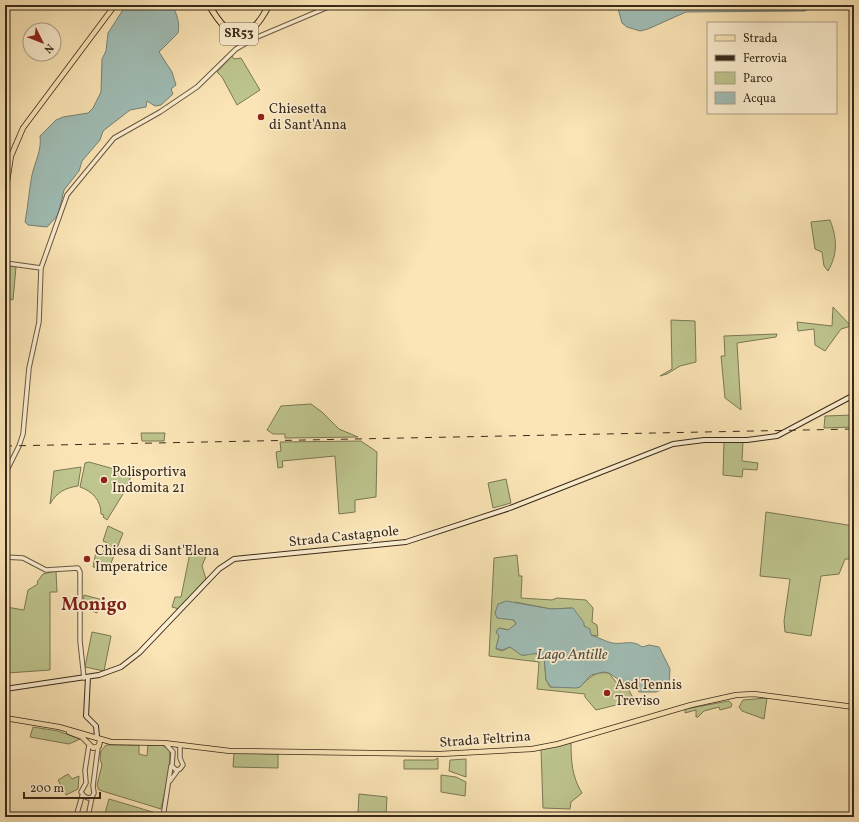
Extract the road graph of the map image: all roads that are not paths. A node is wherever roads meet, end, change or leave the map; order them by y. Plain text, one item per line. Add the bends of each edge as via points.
1 (115, 5) edge
2 (209, 5) edge
3 (269, 5) edge
4 (333, 5) edge
5 (5, 195) edge
6 (5, 263) edge
7 (41, 268) junction
8 (854, 395) edge
9 (5, 474) edge
10 (5, 557) edge
11 (86, 677) junction
12 (5, 690) edge
13 (854, 707) edge
14 (5, 718) edge
15 (95, 740) junction
16 (164, 743) junction
17 (180, 745) junction
18 (189, 746) junction
19 (181, 752) junction
20 (181, 760) junction
21 (172, 763) junction
22 (178, 770) junction
23 (169, 784) junction
24 (85, 785) junction
25 (94, 789) junction
26 (82, 794) junction
27 (92, 797) junction
28 (76, 817) edge
29 (88, 817) edge
30 (163, 817) edge

1 - 5 main road via 23,128 11,156
2 - 3 highway, SR53 via 222,26 232,33 241,34 254,29
4 - 7 street via 255,38 236,49 192,91 114,138 67,195
6 - 7 street
7 - 9 street via 39,322 29,368 24,434
8 - 11 main road, Strada Castagnole via 777,436 673,444 510,508 406,542 232,560 220,569 132,660 113,671
10 - 11 street via 23,558 46,570 78,568 80,641
11 - 12 main road, Strada Castagnole
11 - 15 main road via 86,716 96,726
13 - 18 main road, Strada Feltrina via 754,694 736,695 691,705 558,744 478,752 273,752 230,751
14 - 15 main road via 79,732
15 - 16 main road, Strada Feltrina
15 - 24 street via 85,770
15 - 25 street
16 - 17 main road, Strada Feltrina
16 - 21 street via 173,752
17 - 18 main road, Strada Feltrina
17 - 19 street
18 - 19 street
19 - 20 street
20 - 21 street via 176,759
20 - 22 street via 182,767
21 - 22 street via 173,768
21 - 23 street
22 - 23 street
23 - 30 street
24 - 25 street
24 - 26 street
25 - 27 street
26 - 27 street via 88,798
26 - 28 street
27 - 29 street

